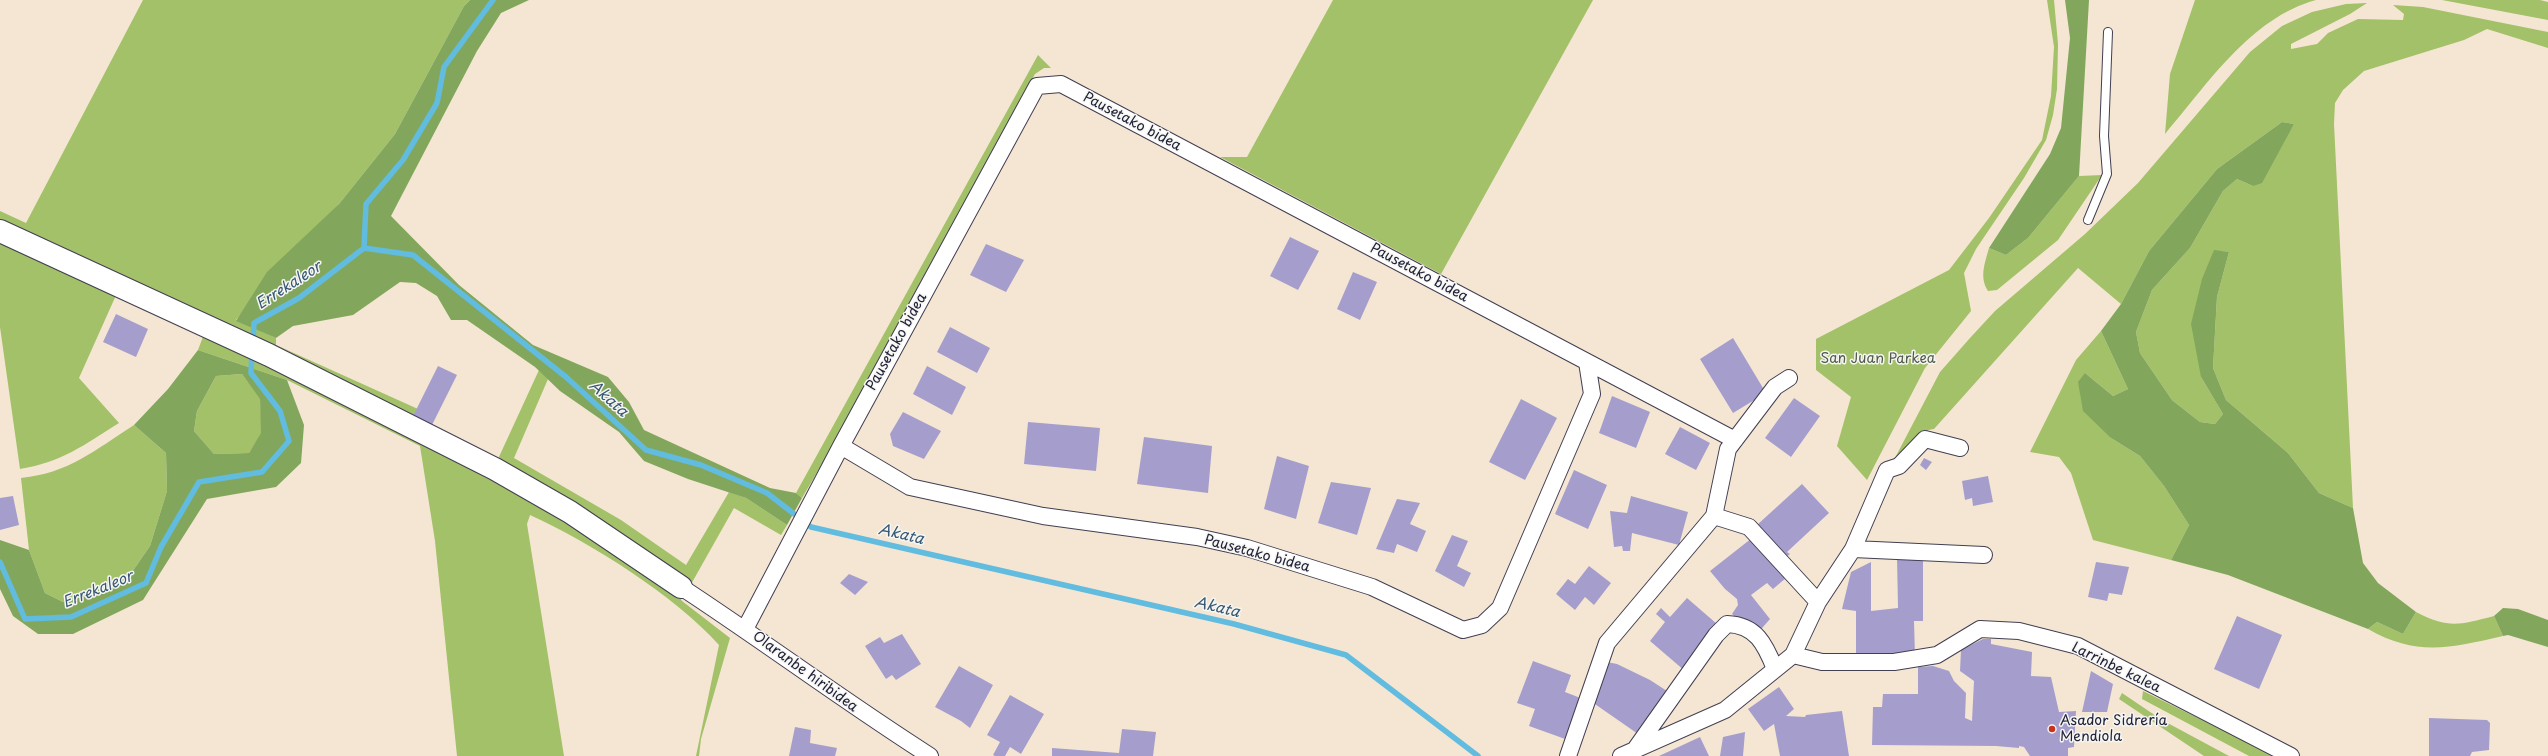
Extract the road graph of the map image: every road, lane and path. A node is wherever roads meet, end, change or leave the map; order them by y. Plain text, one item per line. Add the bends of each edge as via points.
1 (2108, 32) dead end
2 (2088, 220) dead end
3 (0, 231) edge
4 (1587, 362) junction
5 (1789, 378) dead end
6 (1735, 440) junction
7 (841, 446) junction
8 (1960, 448) dead end
9 (1714, 516) junction
10 (1853, 549) junction
11 (1984, 555) dead end
12 (681, 587) joint
13 (1818, 602) junction
14 (745, 629) junction
15 (1793, 655) junction
16 (1775, 669) junction
17 (1635, 749) junction
18 (930, 756) edge
19 (1568, 756) edge
20 (1621, 756) edge
21 (2292, 756) edge

1 - 2 lane via 2104,136 2107,174
3 - 12 street via 269,355 495,469 570,512
4 - 6 street, Pausetako bidea
4 - 7 street, Pausetako bidea via 1592,394 1500,608 1482,625 1463,630 1372,587 1247,548 1197,537 1043,516 910,487
4 - 7 street, Pausetako bidea via 1061,84 1037,86
5 - 6 street via 1775,387
6 - 9 street via 1728,449
7 - 14 street, Pausetako bidea
8 - 10 street via 1925,439 1899,466 1888,470
9 - 13 street via 1749,527
9 - 19 street via 1608,643
10 - 11 street
10 - 13 street
12 - 14 street, Olaranbe hiribidea
13 - 15 street
14 - 18 street, Olaranbe hiribidea via 859,711
15 - 16 street
15 - 21 street, Larrinbe kalea via 1822,662 1894,662 1937,655 1980,629 2019,631 2078,646
16 - 17 street via 1726,710
16 - 17 street via 1764,641 1740,625 1727,624 1716,635
17 - 20 street

